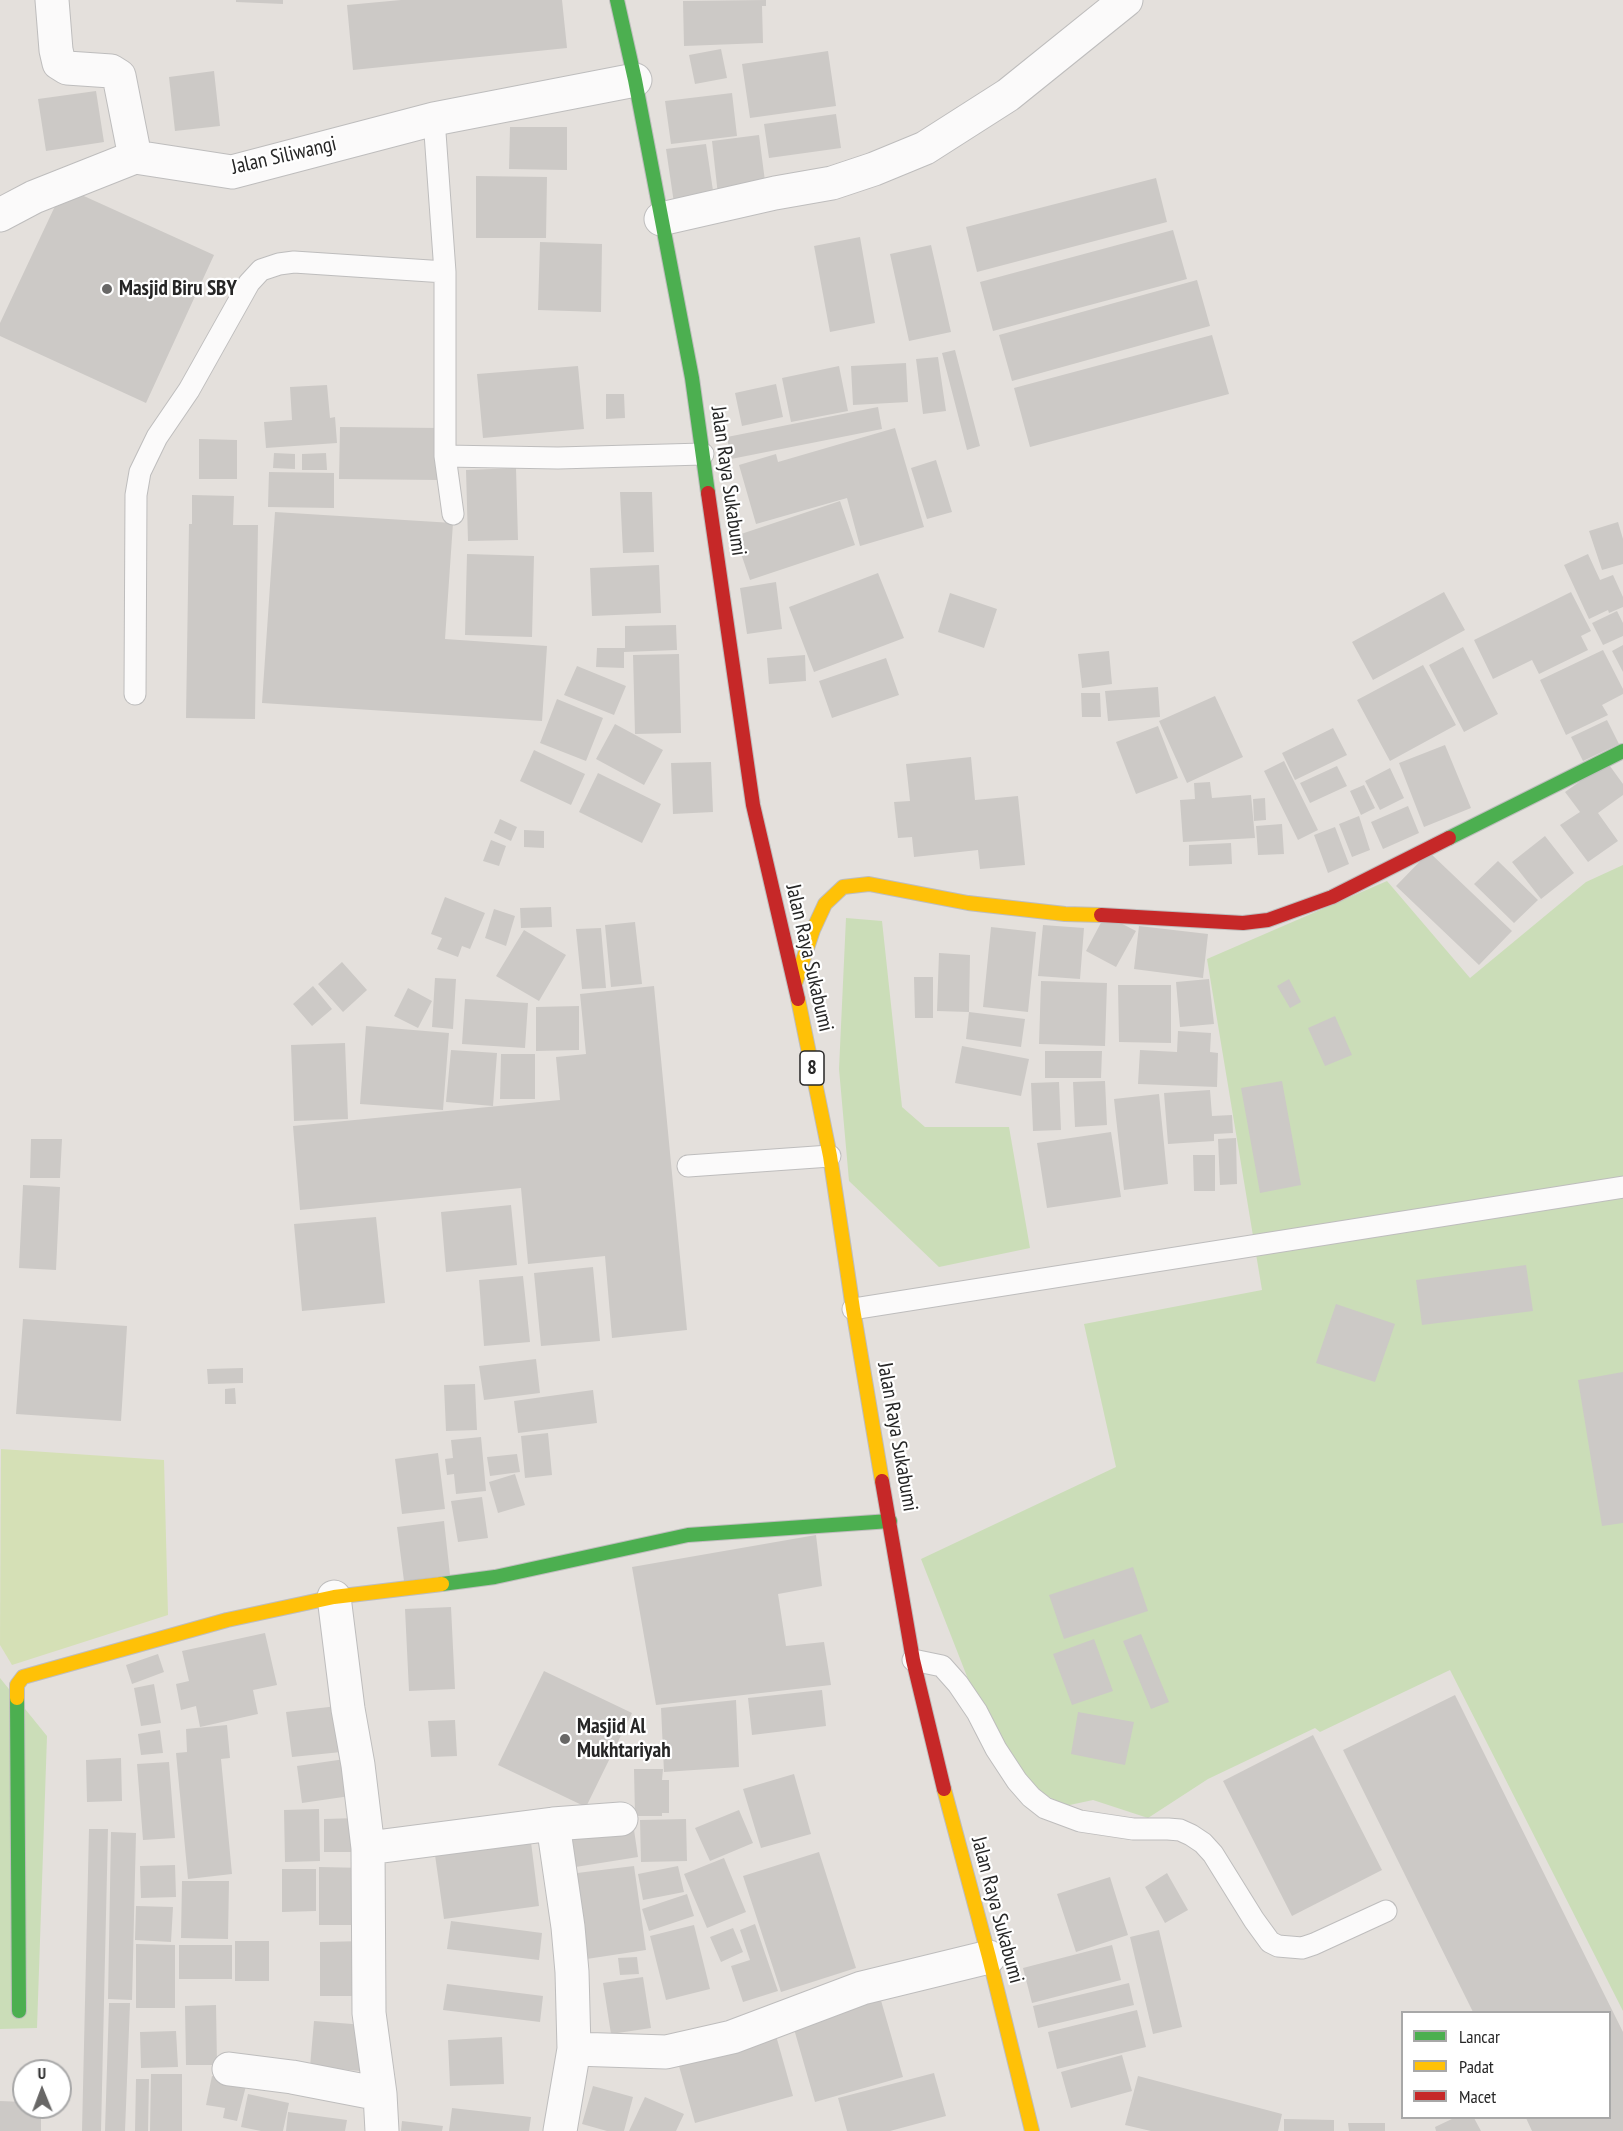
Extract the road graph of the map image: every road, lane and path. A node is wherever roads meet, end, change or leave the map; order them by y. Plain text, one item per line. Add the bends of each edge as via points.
1 (52, 0) edge
2 (617, 0) edge
3 (1126, 0) edge
4 (635, 81) junction
5 (434, 119) junction
6 (135, 158) junction
7 (0, 214) edge
8 (661, 219) junction
9 (445, 272) junction
10 (703, 454) junction
11 (445, 456) junction
12 (453, 514) dead end
13 (135, 694) dead end
14 (1623, 751) edge
15 (795, 984) junction
16 (830, 1156) junction
17 (688, 1166) dead end
18 (1623, 1187) edge
19 (853, 1309) junction
20 (890, 1521) junction
21 (334, 1597) junction
22 (913, 1660) junction
23 (621, 1818) dead end
24 (553, 1824) junction
25 (368, 1848) junction
26 (1386, 1911) dead end
27 (989, 1957) junction
28 (19, 2011) dead end
29 (574, 2049) junction
30 (229, 2069) dead end
31 (380, 2094) junction
32 (382, 2131) edge
33 (560, 2131) edge
34 (1032, 2131) edge

1 - 6 street via 59,63 67,68 111,71 119,76
2 - 4 main road, Jalan Raya Sukabumi / 8
3 - 8 street via 1008,96 925,148 832,183
4 - 5 street, Jalan Siliwangi
4 - 8 main road, Jalan Raya Sukabumi / 8
5 - 6 street, Jalan Siliwangi via 232,172
5 - 9 lane
6 - 7 street, Jalan Siliwangi via 34,196
8 - 10 main road, Jalan Raya Sukabumi / 8
9 - 11 lane
9 - 13 lane via 294,262 261,270 249,283 140,472 136,495
10 - 11 lane
10 - 15 main road, Jalan Raya Sukabumi / 8 via 753,805
11 - 12 lane
14 - 15 main road via 1332,897 1268,920 1244,923 1065,914 968,903 869,884 843,887 825,904
15 - 16 main road, Jalan Raya Sukabumi / 8
16 - 17 lane
16 - 19 main road, Jalan Raya Sukabumi / 8
18 - 19 lane
19 - 20 main road, Jalan Raya Sukabumi / 8
20 - 21 main road via 688,1535 495,1577
20 - 22 main road, Jalan Raya Sukabumi / 8
21 - 25 street
21 - 28 main road via 227,1620 19,1680
22 - 26 lane via 942,1666 977,1712 1017,1781 1045,1808 1080,1821 1116,1827 1174,1829 1203,1843 1270,1942 1302,1948
22 - 27 main road, Jalan Raya Sukabumi / 8
23 - 24 street
24 - 25 street
24 - 29 street via 569,1938
25 - 31 street via 369,2013
27 - 29 street via 862,1988 732,2037 688,2048 666,2052
27 - 34 main road, Jalan Raya Sukabumi / 8
29 - 33 street
30 - 31 street
31 - 32 street

